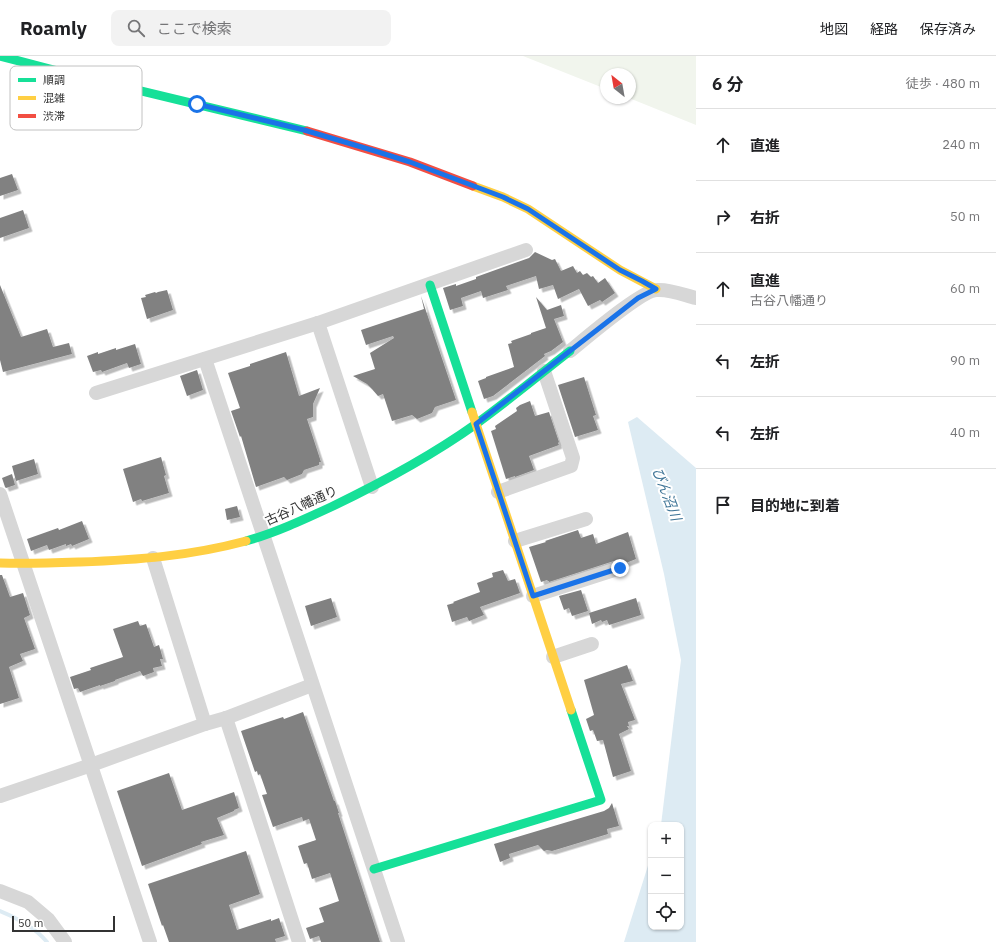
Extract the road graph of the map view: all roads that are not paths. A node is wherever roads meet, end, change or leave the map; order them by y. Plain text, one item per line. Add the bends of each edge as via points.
1 (0, 56) edge
2 (38, 66) edge
3 (142, 91) edge
4 (526, 250) dead end
5 (430, 285) junction
6 (656, 289) junction
7 (696, 298) edge
8 (318, 323) junction
9 (570, 351) joint
10 (205, 359) junction
11 (544, 371) junction
12 (96, 393) dead end
13 (476, 424) junction
14 (372, 487) junction
15 (498, 492) junction
16 (0, 494) edge
17 (586, 519) dead end
18 (264, 536) junction
19 (515, 541) junction
20 (153, 558) junction
21 (0, 563) edge
22 (24, 564) junction
23 (620, 568) dead end
24 (533, 596) junction
25 (592, 644) dead end
26 (553, 657) junction
27 (312, 685) junction
28 (226, 718) junction
29 (205, 724) junction
30 (91, 765) junction
31 (0, 796) edge
32 (374, 869) junction
33 (0, 891) edge
34 (65, 942) edge
35 (150, 942) edge
36 (299, 942) edge
37 (398, 942) edge

1 - 2 street
3 - 6 street via 304,130 410,162 503,197 528,209 620,270
4 - 5 street
5 - 8 street
5 - 13 street
6 - 7 street
6 - 9 street via 638,298
8 - 10 street
8 - 14 street
9 - 11 street, 古谷八幡通り
10 - 12 street
10 - 18 street
11 - 13 street, 古谷八幡通り
11 - 15 street via 573,458 571,466
13 - 14 street, 古谷八幡通り via 416,463
13 - 15 street
14 - 18 street, 古谷八幡通り
15 - 19 street
16 - 22 street
17 - 19 street
18 - 20 street, 古谷八幡通り via 192,553
18 - 27 street
19 - 24 street
20 - 22 street, 古谷八幡通り
20 - 29 street
21 - 22 street, 古谷八幡通り
22 - 30 street
23 - 24 street
24 - 26 street
25 - 26 street
26 - 32 street via 601,800
27 - 28 street
27 - 32 street
28 - 29 street
28 - 36 street
29 - 30 street
30 - 31 street
30 - 35 street
32 - 37 street
33 - 34 street via 28,902 48,919

